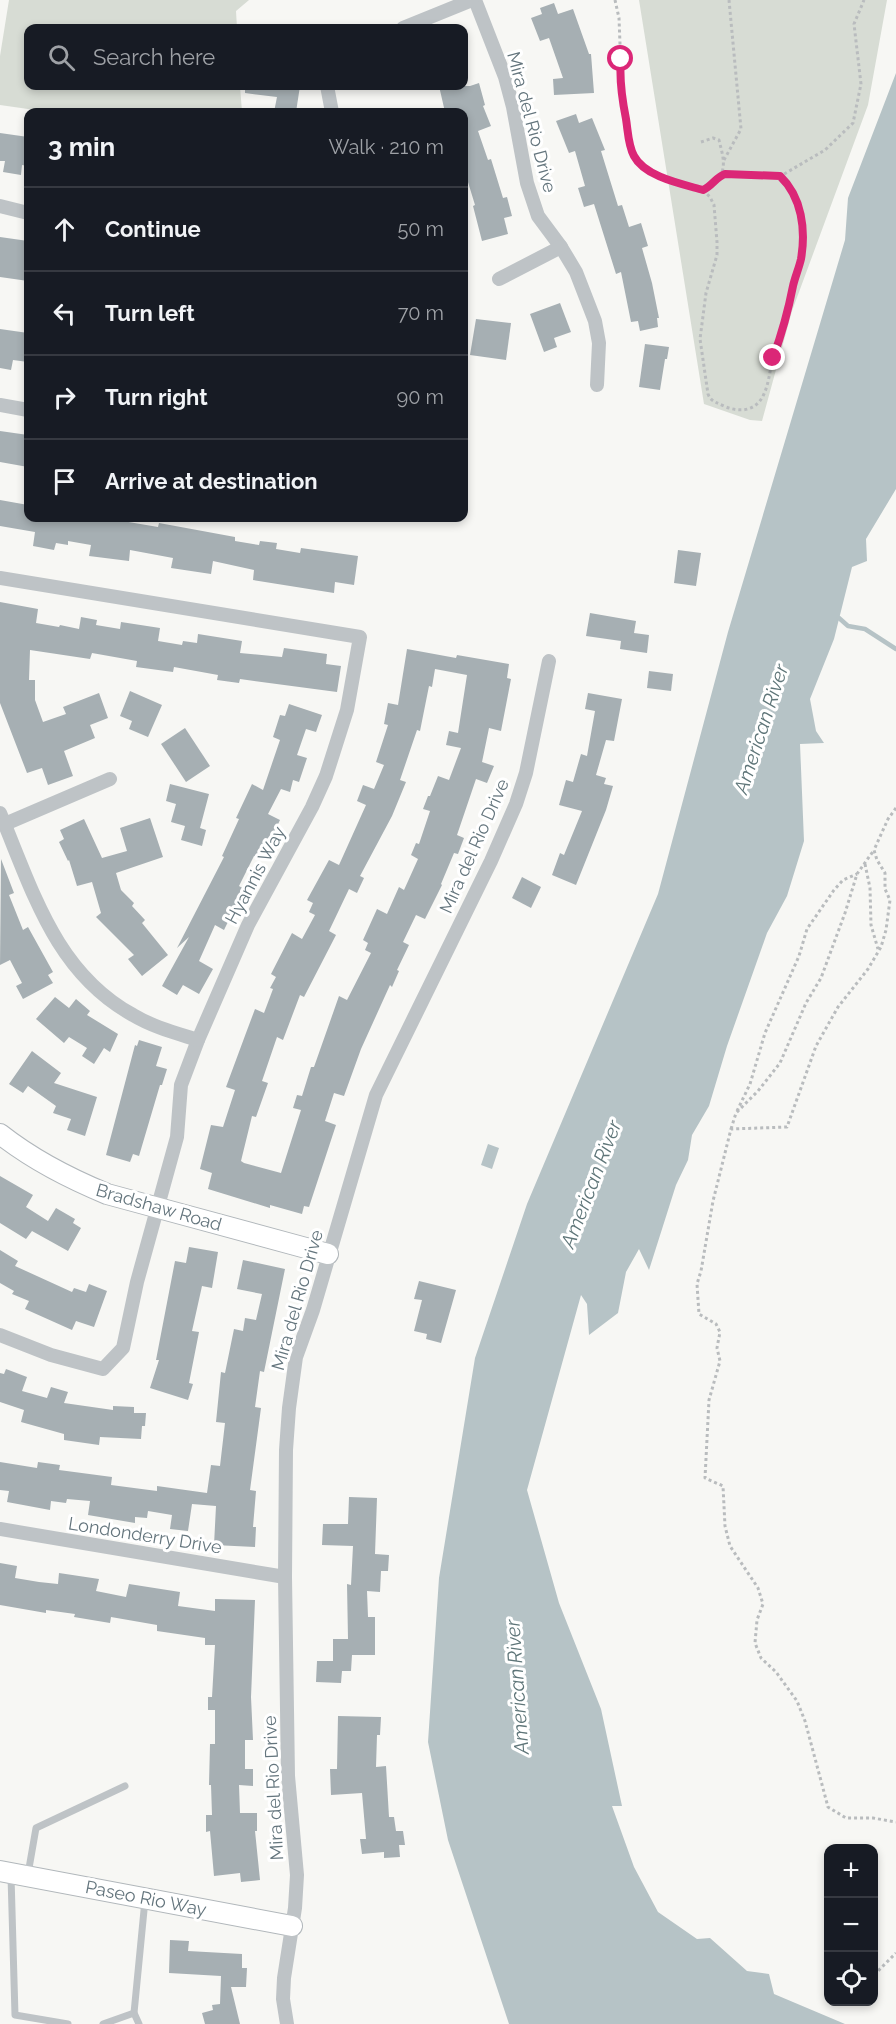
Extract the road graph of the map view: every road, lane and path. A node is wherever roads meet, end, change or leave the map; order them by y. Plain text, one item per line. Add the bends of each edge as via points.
1 (474, 0) edge
2 (615, 0) edge
3 (729, 0) edge
4 (864, 0) edge
5 (413, 24) edge
6 (328, 90) edge
7 (331, 108) edge
8 (701, 142) dead end
9 (724, 160) junction
10 (721, 176) junction
11 (780, 176) junction
12 (703, 190) junction
13 (0, 206) edge
14 (24, 212) edge
15 (561, 246) junction
16 (499, 279) dead end
17 (597, 385) dead end
18 (0, 405) edge
19 (24, 409) edge
20 (0, 578) edge
21 (549, 661) dead end
22 (110, 779) dead end
23 (896, 808) edge
24 (2, 819) edge
25 (874, 850) junction
26 (864, 862) junction
27 (857, 874) junction
28 (879, 950) junction
29 (198, 1040) junction
30 (736, 1113) junction
31 (731, 1129) junction
32 (0, 1134) edge
33 (156, 1208) junction
34 (328, 1254) junction
35 (0, 1335) edge
36 (0, 1529) edge
37 (285, 1577) junction
38 (124, 1786) dead end
39 (896, 1822) edge
40 (13, 1874) edge
41 (146, 1897) junction
42 (292, 1926) junction
43 (896, 1953) edge
44 (878, 1970) edge
45 (134, 2013) junction
46 (68, 2024) edge
47 (103, 2024) edge
48 (139, 2024) edge
49 (286, 2024) edge

1 - 5 street
1 - 15 street, Mira del Rio Drive via 505,77 524,172 538,216
2 - 12 path via 622,96 635,158 655,175
3 - 9 path via 741,129
4 - 11 path via 854,24 861,84 853,123 825,150
6 - 7 street
8 - 9 path via 718,140
9 - 10 path
10 - 11 path
10 - 12 path
11 - 12 path via 794,196 801,217 801,256 788,317 765,392 758,403 743,410 716,403 708,394 700,339 717,242 714,205
13 - 14 street
15 - 16 street
15 - 17 street, Mira del Rio Drive via 595,321 599,343
18 - 19 street
20 - 29 street, Hyannis Way via 360,637 347,710 326,776 248,925
21 - 34 street, Mira del Rio Drive via 516,804 376,1095
22 - 24 street
23 - 25 path
24 - 29 street via 50,929 78,972 117,1006
25 - 26 path
25 - 28 path via 885,873 890,900
26 - 27 path
26 - 28 path via 870,888 871,926
27 - 30 path via 821,978 789,1044 769,1078
27 - 30 path via 843,880 807,929
28 - 31 path via 838,1007 816,1046 787,1127
29 - 33 street, Hyannis Way via 181,1085 177,1137
30 - 31 path
31 - 39 path via 697,1284 699,1314 717,1324 720,1332 720,1361 709,1400 705,1478 723,1486 730,1546 758,1588 762,1604 755,1643 760,1659 776,1672 797,1701 828,1807 846,1818
32 - 33 street, Bradshaw Road via 39,1162 72,1179
33 - 34 street, Bradshaw Road
33 - 35 street, Hyannis Way via 123,1348 103,1370
34 - 37 street, Mira del Rio Drive via 296,1357 289,1408
36 - 37 street, Londonderry Drive
37 - 42 street, Mira del Rio Drive via 288,1776 297,1875
38 - 40 lane via 36,1828
40 - 41 street, Paseo Rio Way
40 - 46 lane via 15,2015
41 - 42 street, Paseo Rio Way
41 - 45 lane
42 - 49 street, Mira del Rio Drive via 284,1978
43 - 44 path
45 - 47 lane
45 - 48 lane

